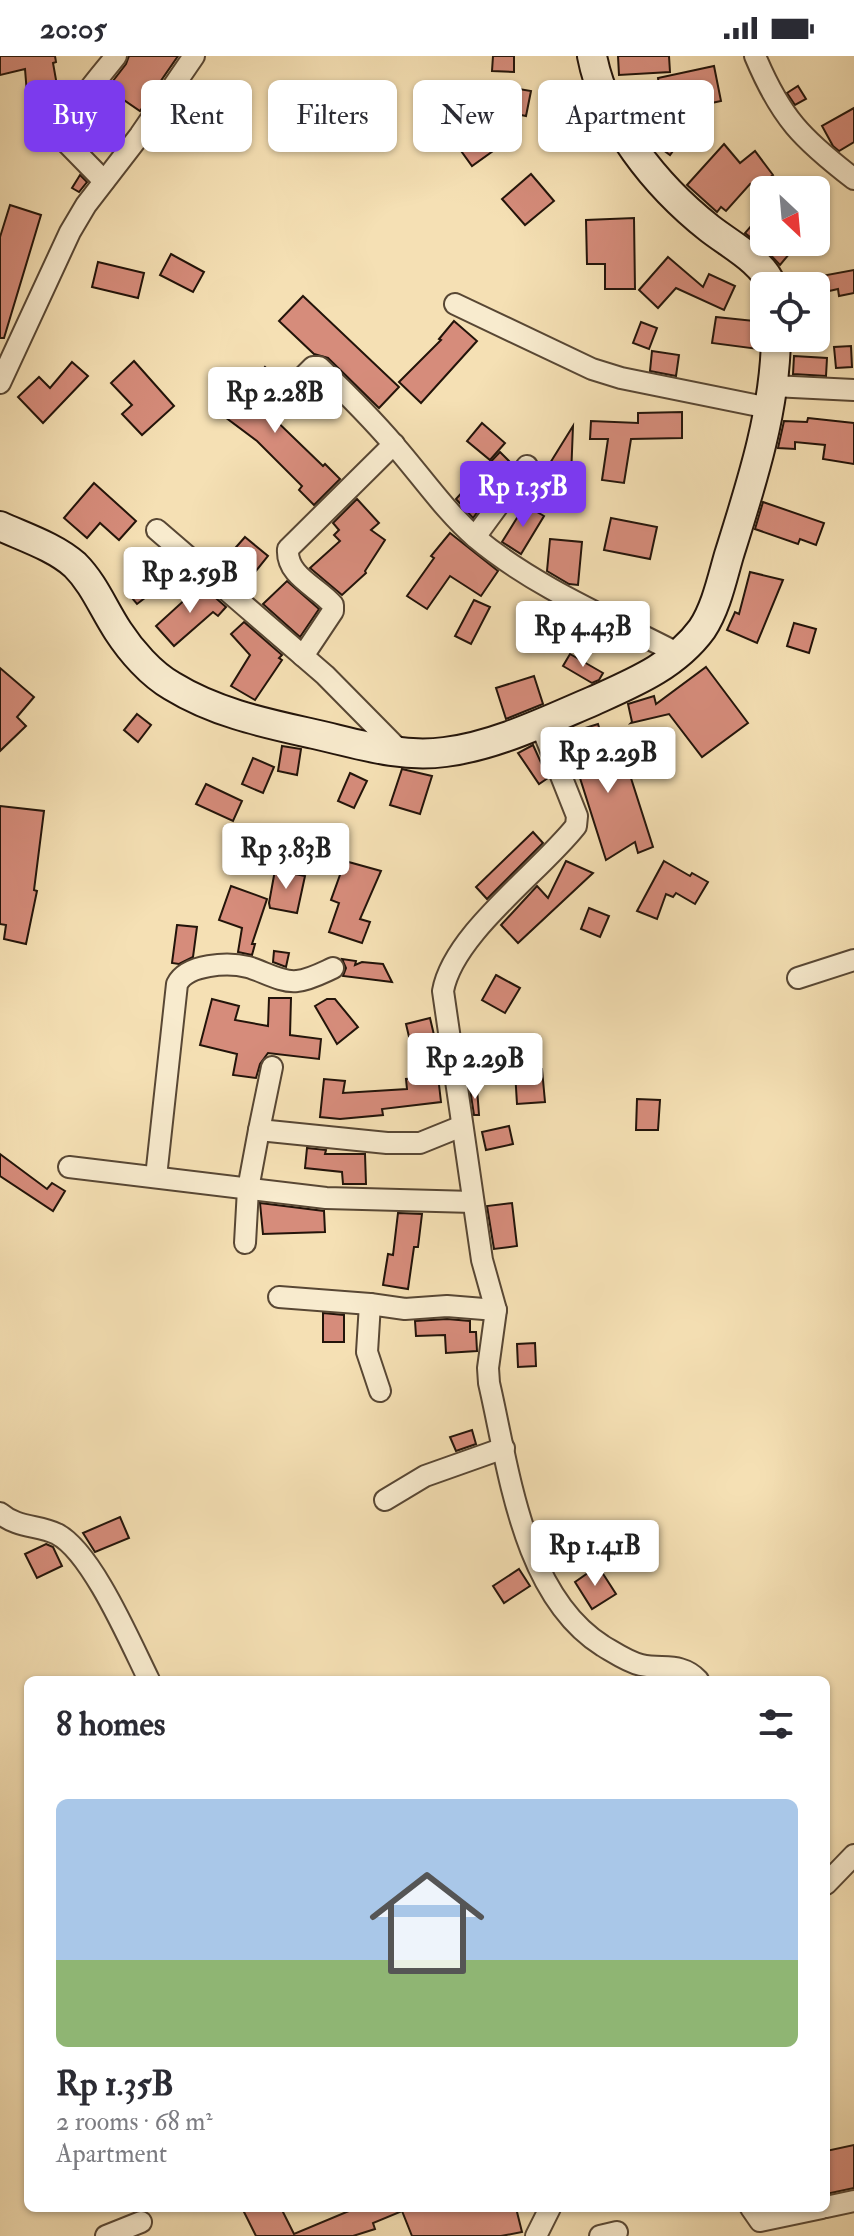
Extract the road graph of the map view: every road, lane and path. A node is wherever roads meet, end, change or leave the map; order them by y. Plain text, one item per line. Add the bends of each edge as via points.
1 (116, 56) edge
2 (194, 56) edge
3 (592, 56) edge
4 (755, 56) edge
5 (854, 179) edge
6 (104, 181) junction
7 (762, 272) edge
8 (455, 304) dead end
9 (775, 352) edge
10 (0, 383) edge
11 (854, 390) edge
12 (771, 397) junction
13 (280, 400) dead end
14 (394, 444) junction
15 (527, 466) dead end
16 (0, 526) edge
17 (157, 530) dead end
18 (475, 537) junction
19 (677, 653) junction
20 (303, 656) junction
21 (540, 723) junction
22 (402, 753) junction
23 (854, 960) edge
24 (333, 968) dead end
25 (798, 978) dead end
26 (272, 1067) dead end
27 (462, 1126) junction
28 (259, 1130) junction
29 (69, 1167) dead end
30 (156, 1177) junction
31 (248, 1189) junction
32 (473, 1202) junction
33 (245, 1243) dead end
34 (279, 1297) dead end
35 (370, 1304) junction
36 (496, 1310) junction
37 (380, 1391) dead end
38 (504, 1448) junction
39 (385, 1500) dead end
40 (0, 1513) edge
41 (147, 1676) edge
42 (692, 1676) edge
43 (854, 1855) edge
44 (830, 1880) edge
45 (854, 2201) edge
46 (830, 2207) edge
47 (548, 2212) edge
48 (754, 2212) edge
49 (804, 2212) edge
50 (141, 2222) dead end
51 (106, 2236) edge
52 (536, 2236) edge

1 - 6 street via 64,130 65,141
2 - 6 street
3 - 7 street via 605,100 643,162
4 - 5 street via 771,94 795,129
6 - 10 street via 70,232
8 - 12 street via 621,378
9 - 12 street
11 - 12 street
12 - 19 street via 715,602 702,628
13 - 14 street via 319,367
14 - 18 street
14 - 20 street via 288,549 293,570 333,605
15 - 18 street
16 - 22 street via 73,564 119,633 170,685 248,718
17 - 20 street
18 - 19 street via 567,596
19 - 21 street via 646,678
20 - 22 street
21 - 22 street via 449,752
21 - 27 street via 577,816 576,826 460,951 445,976
23 - 25 street
24 - 30 street via 295,982 245,966 192,970 180,977
26 - 28 street
27 - 28 street via 420,1143
27 - 32 street
28 - 31 street
29 - 30 street
30 - 31 street
31 - 32 street via 326,1198
31 - 33 street
32 - 36 street
34 - 35 street
35 - 36 street
35 - 37 street via 367,1352
36 - 38 street via 488,1368
38 - 39 street via 425,1476
38 - 42 street via 530,1546 558,1602 595,1641 619,1656 642,1665 677,1666
40 - 41 street via 58,1535 86,1559
43 - 44 street
45 - 46 street
47 - 52 street
48 - 49 street via 760,2221
50 - 51 street

